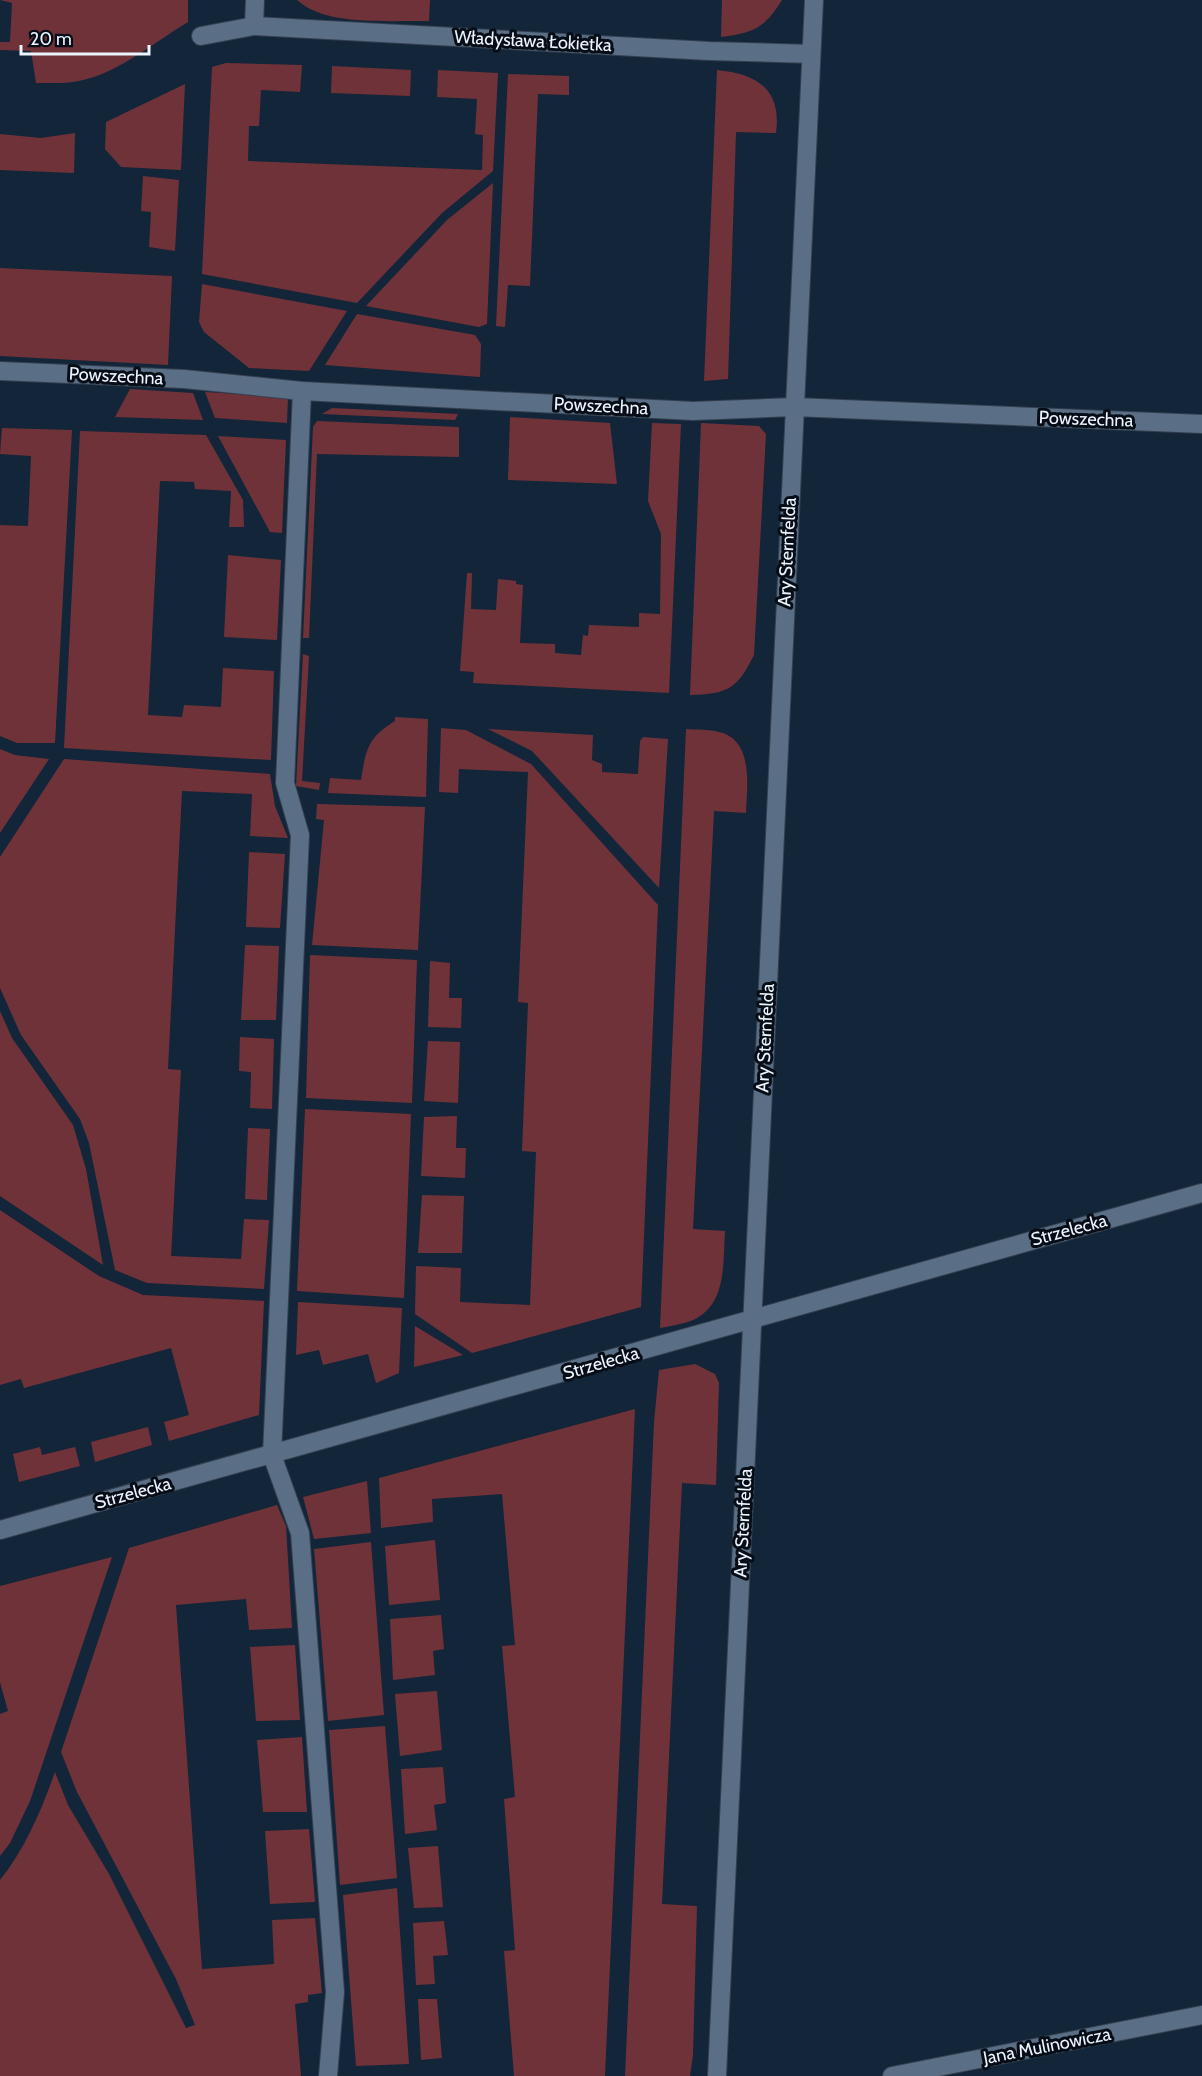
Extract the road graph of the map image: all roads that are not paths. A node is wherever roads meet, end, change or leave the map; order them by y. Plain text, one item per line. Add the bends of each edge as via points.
1 (255, 0) edge
2 (814, 0) edge
3 (254, 26) junction
4 (201, 36) dead end
5 (811, 54) junction
6 (0, 371) edge
7 (302, 391) junction
8 (794, 407) junction
9 (1202, 424) edge
10 (1202, 1193) edge
11 (752, 1318) junction
12 (272, 1455) junction
13 (0, 1530) edge
14 (1202, 2015) edge
15 (328, 2076) edge
16 (717, 2076) edge
17 (892, 2076) edge

1 - 3 street
2 - 5 street, Ary Sternfelda
3 - 4 street, Władysława Łokietka
3 - 5 street, Władysława Łokietka
5 - 8 street, Ary Sternfelda
6 - 7 street, Powszechna via 190,380
7 - 8 street, Powszechna via 693,411
7 - 12 street via 285,783 300,835
8 - 9 street, Powszechna
8 - 11 street, Ary Sternfelda
10 - 11 street, Strzelecka
11 - 12 street, Strzelecka
11 - 16 street, Ary Sternfelda
12 - 13 street, Strzelecka
12 - 15 street via 300,1533 335,1992
14 - 17 street, Jana Mulinowicza

